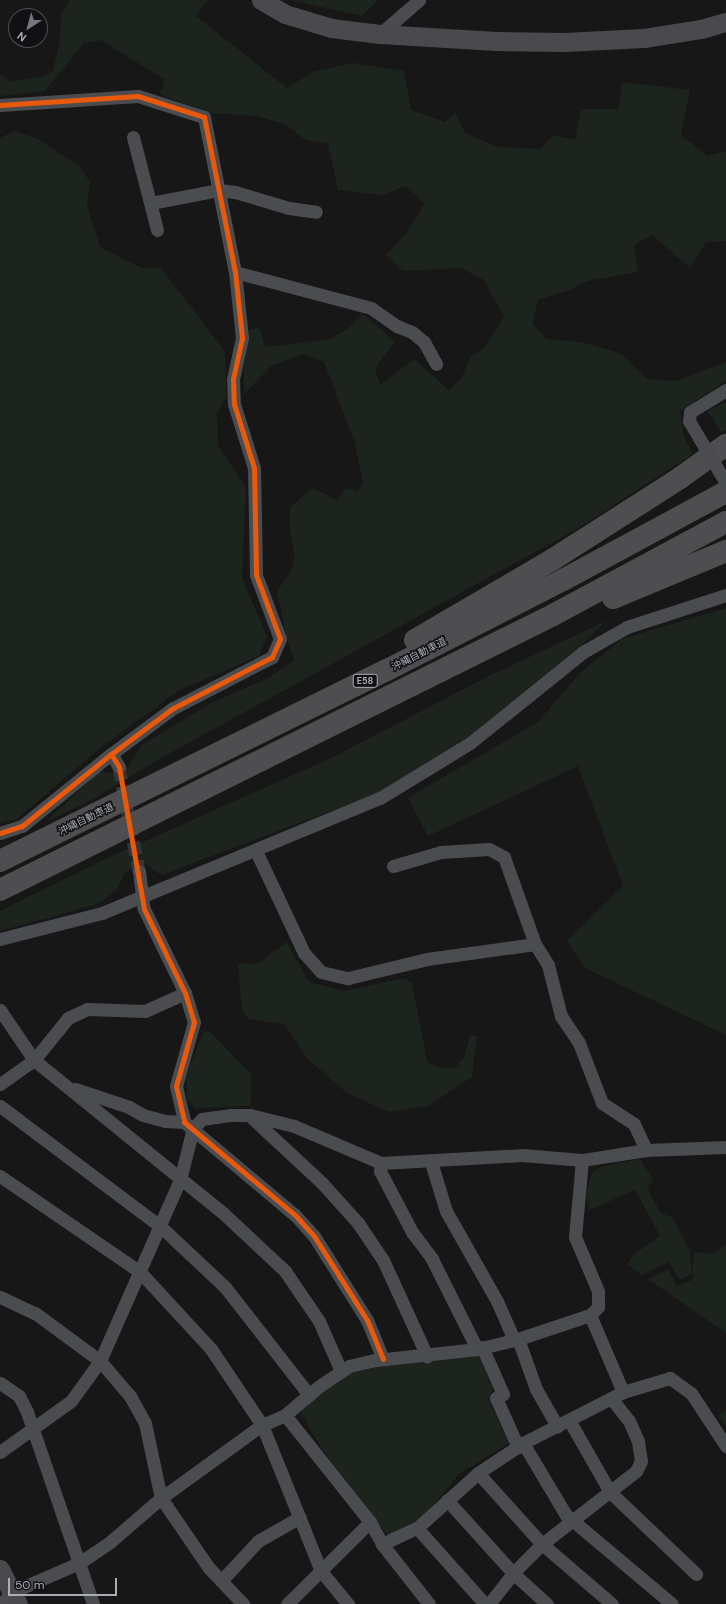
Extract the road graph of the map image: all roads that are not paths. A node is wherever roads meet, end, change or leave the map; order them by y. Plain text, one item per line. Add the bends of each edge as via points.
1 (261, 0) edge
2 (419, 0) edge
3 (726, 22) edge
4 (380, 34) junction
5 (0, 106) edge
6 (133, 137) dead end
7 (218, 190) junction
8 (151, 203) junction
9 (316, 212) dead end
10 (158, 230) dead end
11 (234, 272) junction
12 (436, 364) dead end
13 (726, 390) edge
14 (726, 445) edge
15 (726, 483) edge
16 (726, 492) edge
17 (726, 522) edge
18 (726, 551) edge
19 (726, 595) edge
20 (553, 615) junction
21 (387, 670) junction
22 (111, 754) junction
23 (119, 767) tunnel mouth
24 (0, 832) edge
25 (256, 851) junction
26 (0, 861) edge
27 (392, 866) dead end
28 (139, 871) tunnel mouth
29 (0, 890) edge
30 (140, 895) junction
31 (0, 939) edge
32 (535, 944) junction
33 (185, 993) junction
34 (0, 1010) edge
35 (34, 1060) junction
36 (62, 1083) junction
37 (0, 1084) edge
38 (0, 1106) edge
39 (250, 1115) junction
40 (188, 1125) junction
41 (726, 1147) edge
42 (646, 1150) junction
43 (582, 1160) junction
44 (431, 1162) junction
45 (381, 1163) junction
46 (0, 1176) edge
47 (180, 1180) junction
48 (160, 1226) junction
49 (140, 1272) junction
50 (0, 1297) edge
51 (590, 1315) junction
52 (516, 1340) junction
53 (479, 1348) junction
54 (427, 1356) junction
55 (383, 1359) junction
56 (100, 1361) junction
57 (342, 1371) junction
58 (0, 1383) edge
59 (623, 1392) junction
60 (309, 1395) junction
61 (611, 1398) junction
62 (285, 1415) junction
63 (569, 1420) junction
64 (262, 1425) junction
65 (557, 1426) junction
66 (32, 1430) junction
67 (520, 1445) junction
68 (726, 1446) edge
69 (0, 1452) edge
70 (478, 1473) junction
71 (610, 1492) junction
72 (161, 1498) junction
73 (447, 1500) junction
74 (300, 1517) junction
75 (571, 1520) junction
76 (370, 1522) junction
77 (417, 1528) junction
78 (382, 1544) junction
79 (542, 1544) junction
80 (79, 1563) junction
81 (0, 1569) edge
82 (321, 1571) junction
83 (513, 1573) junction
84 (696, 1574) dead end
85 (221, 1580) junction
86 (10, 1600) edge
87 (93, 1604) edge
88 (243, 1604) edge
89 (287, 1604) edge
90 (348, 1604) edge
91 (429, 1604) edge
92 (485, 1604) edge
93 (488, 1604) edge
94 (547, 1604) edge
95 (612, 1604) edge
96 (672, 1604) edge

1 - 4 street via 285,14 308,22 331,28
2 - 4 street
3 - 4 street via 701,29 644,38 564,42
5 - 7 street via 138,96 204,117
6 - 8 street
7 - 8 street
7 - 9 street via 236,192 289,208
7 - 11 street
8 - 10 street
11 - 12 street via 371,308 424,342
11 - 22 street via 242,338 233,379 234,404 254,468 256,575 280,639 272,657 173,708
13 - 15 street, bridge via 690,412 690,421
14 - 21 highway via 680,478 552,560 409,644
16 - 21 highway, 沖縄自動車道 / E58 via 563,580
17 - 20 highway, E58
18 - 20 highway via 579,613
19 - 25 street via 627,627 583,652 470,743 416,778 380,798
20 - 29 highway, E58
21 - 26 highway, 沖縄自動車道 / E58
22 - 23 street
22 - 24 street via 22,826
25 - 30 street
25 - 32 street via 304,953 321,972 348,978 427,959
27 - 32 street via 441,852 489,849 504,857
28 - 30 street
30 - 31 street via 102,912
30 - 33 street via 144,909
32 - 42 street via 548,965 561,1016 579,1043 602,1102 634,1124
33 - 35 street via 145,1011 87,1009 68,1018
33 - 40 street via 194,1022 176,1086
34 - 35 street
35 - 36 street
35 - 37 street
36 - 40 street via 83,1093 129,1107 143,1115
36 - 47 street
38 - 48 street
39 - 40 street via 230,1114 202,1119
39 - 45 street via 294,1126
39 - 54 street via 322,1183 358,1224 383,1260
40 - 47 street
40 - 55 street via 296,1215 314,1236 367,1320
41 - 42 street
42 - 43 street
43 - 44 street via 522,1155
43 - 51 street via 575,1237 598,1291 598,1307
44 - 45 street
44 - 52 street via 446,1211
45 - 53 street via 380,1171 412,1232 432,1259
46 - 49 street
47 - 48 street
47 - 57 street via 223,1213 285,1271 319,1321
48 - 49 street
48 - 60 street via 225,1287
49 - 56 street
49 - 64 street via 211,1349
50 - 56 street via 36,1313
51 - 52 street
51 - 59 street
52 - 53 street
52 - 65 street via 536,1389
53 - 54 street
53 - 67 street via 503,1394 496,1398
54 - 55 street
55 - 57 street via 349,1366
56 - 66 street via 71,1401
56 - 72 street via 130,1396 145,1423
57 - 60 street
58 - 66 street via 19,1396
59 - 61 street
59 - 68 street via 670,1378 691,1393
60 - 62 street
61 - 63 street
61 - 71 street via 629,1422 638,1441 641,1461 636,1471
62 - 64 street
62 - 76 street
63 - 65 street
63 - 71 street
64 - 72 street
64 - 74 street
65 - 67 street
66 - 69 street
66 - 80 street
67 - 70 street
67 - 75 street
70 - 73 street
70 - 79 street
71 - 75 street
71 - 84 street
72 - 80 street via 110,1542
72 - 85 street via 208,1568
73 - 77 street
73 - 83 street
74 - 82 street
74 - 85 street via 258,1541
75 - 79 street
75 - 96 street
76 - 78 street
76 - 82 street
77 - 78 street
77 - 92 street
78 - 91 street
79 - 83 street
79 - 95 street
80 - 86 street
80 - 87 street
81 - 86 street
82 - 89 street
82 - 90 street
83 - 93 street
83 - 94 street
85 - 88 street

